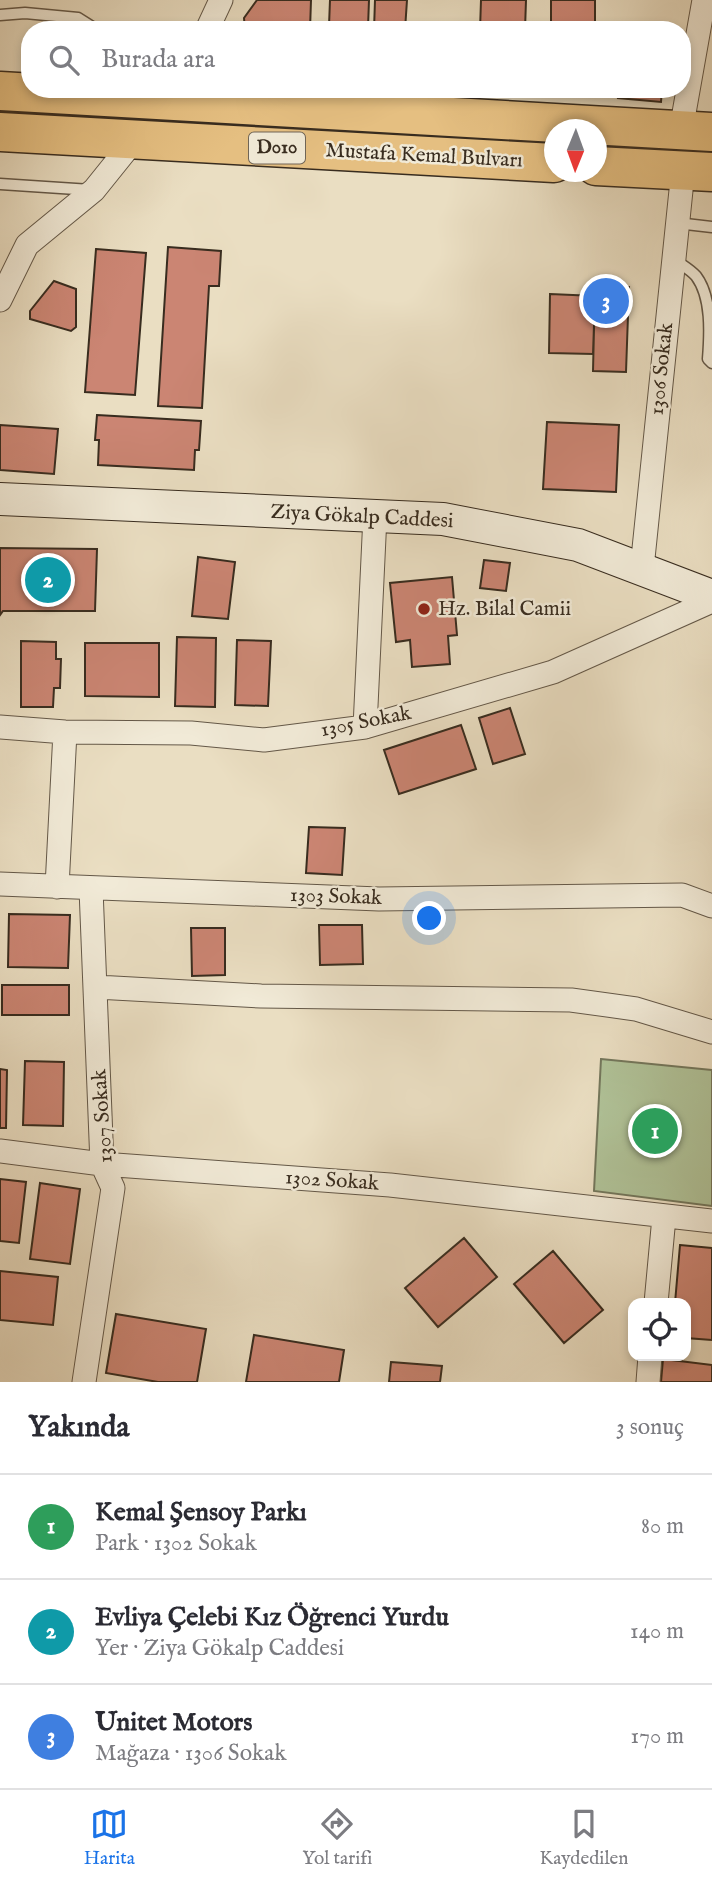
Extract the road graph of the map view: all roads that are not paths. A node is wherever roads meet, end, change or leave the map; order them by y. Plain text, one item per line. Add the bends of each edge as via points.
1 (221, 0) edge
2 (704, 0) edge
3 (0, 15) edge
4 (83, 21) edge
5 (211, 21) edge
6 (0, 91) edge
7 (21, 91) edge
8 (221, 98) edge
9 (697, 131) edge
10 (0, 132) edge
11 (135, 139) junction
12 (544, 162) edge
13 (607, 166) edge
14 (697, 171) edge
15 (0, 184) edge
16 (94, 190) junction
17 (677, 223) junction
18 (712, 227) edge
19 (674, 259) junction
20 (0, 300) edge
21 (712, 363) edge
22 (0, 499) edge
23 (375, 516) junction
24 (642, 568) junction
25 (712, 599) edge
26 (0, 727) edge
27 (365, 727) junction
28 (65, 732) junction
29 (0, 884) edge
30 (57, 887) junction
31 (91, 889) junction
32 (712, 906) edge
33 (96, 987) junction
34 (712, 1032) edge
35 (0, 1151) edge
36 (102, 1164) junction
37 (664, 1217) junction
38 (712, 1221) edge
39 (656, 1298) edge
40 (650, 1361) edge
41 (84, 1382) edge
42 (648, 1382) edge

1 - 5 street
2 - 9 street
3 - 4 lane via 25,12
6 - 7 highway, Mustafa Kemal Bulvarı / D010
8 - 9 highway, Mustafa Kemal Bulvarı / D010
10 - 11 highway, Mustafa Kemal Bulvarı / D010
11 - 12 highway, Mustafa Kemal Bulvarı / D010
11 - 16 street
13 - 14 highway
14 - 17 street, 1306 Sokak
15 - 16 lane
16 - 20 street via 27,245
17 - 18 lane
17 - 19 street, 1306 Sokak
19 - 21 lane via 696,276 705,292 708,359
19 - 24 street, 1306 Sokak
22 - 23 street, Ziya Gökalp Caddesi
23 - 24 street, Ziya Gökalp Caddesi via 443,519 578,545
23 - 27 street
24 - 25 street, Ziya Gökalp Caddesi
25 - 27 street, 1305 Sokak via 553,671
26 - 28 street, 1305 Sokak
27 - 28 street, 1305 Sokak via 264,740 191,733
28 - 30 street
29 - 30 street, 1303 Sokak
30 - 31 street, 1303 Sokak
31 - 32 street, 1303 Sokak via 379,899 682,895
31 - 33 street, 1307 Sokak
33 - 34 street via 261,996 571,1000 636,1009
33 - 36 street, 1307 Sokak
35 - 36 street, 1302 Sokak
36 - 37 street, 1302 Sokak via 390,1185
36 - 41 street, 1307 Sokak via 113,1188
37 - 38 street, 1302 Sokak
37 - 39 street
40 - 42 street

